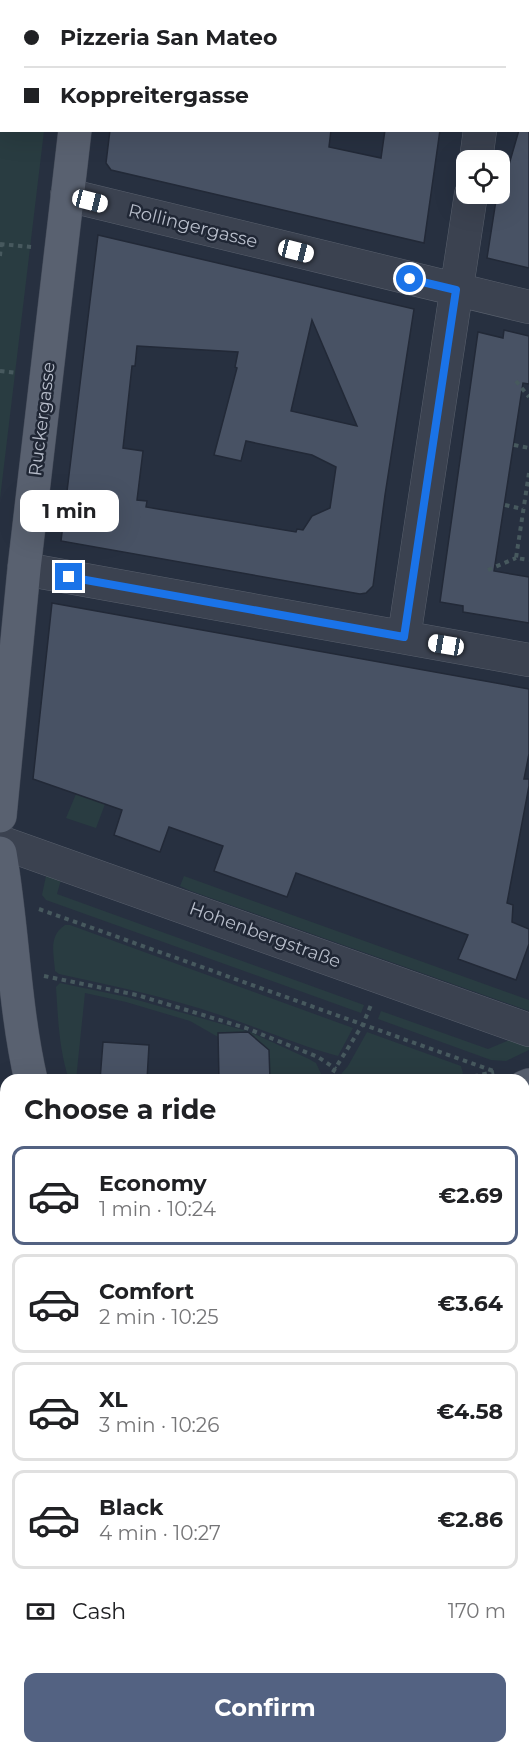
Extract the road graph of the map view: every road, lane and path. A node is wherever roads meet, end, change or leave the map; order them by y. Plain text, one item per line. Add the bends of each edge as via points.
1 (75, 132) edge
2 (480, 132) edge
3 (477, 150) edge
4 (67, 195) junction
5 (469, 204) edge
6 (2, 244) dead end
7 (0, 256) edge
8 (456, 290) junction
9 (529, 308) edge
10 (516, 381) dead end
11 (529, 397) edge
12 (514, 445) dead end
13 (529, 448) edge
14 (529, 473) edge
15 (505, 505) dead end
16 (524, 509) junction
17 (516, 558) junction
18 (529, 560) edge
19 (24, 569) junction
20 (488, 570) dead end
21 (404, 637) junction
22 (529, 660) edge
23 (0, 816) edge
24 (0, 842) edge
25 (0, 853) edge
26 (39, 910) dead end
27 (40, 975) dead end
28 (363, 1024) junction
29 (529, 1030) edge
30 (336, 1069) junction
31 (30, 1074) edge
32 (332, 1074) edge
33 (503, 1074) edge

1 - 4 main road, Ruckergasse
2 - 3 street
4 - 8 street, Rollingergasse
4 - 19 main road, Ruckergasse
5 - 8 street
6 - 7 path
8 - 9 street, Rollingergasse
8 - 21 street
10 - 11 path
12 - 13 path
14 - 16 path
15 - 16 path
16 - 17 path
17 - 18 path
17 - 20 path
19 - 21 street
19 - 23 main road, Ruckergasse
21 - 22 street
24 - 29 street, Hohenbergstraße
25 - 31 main road
26 - 28 path
27 - 30 path via 137,995 246,1028 318,1057
28 - 30 path
28 - 33 path
30 - 32 path

